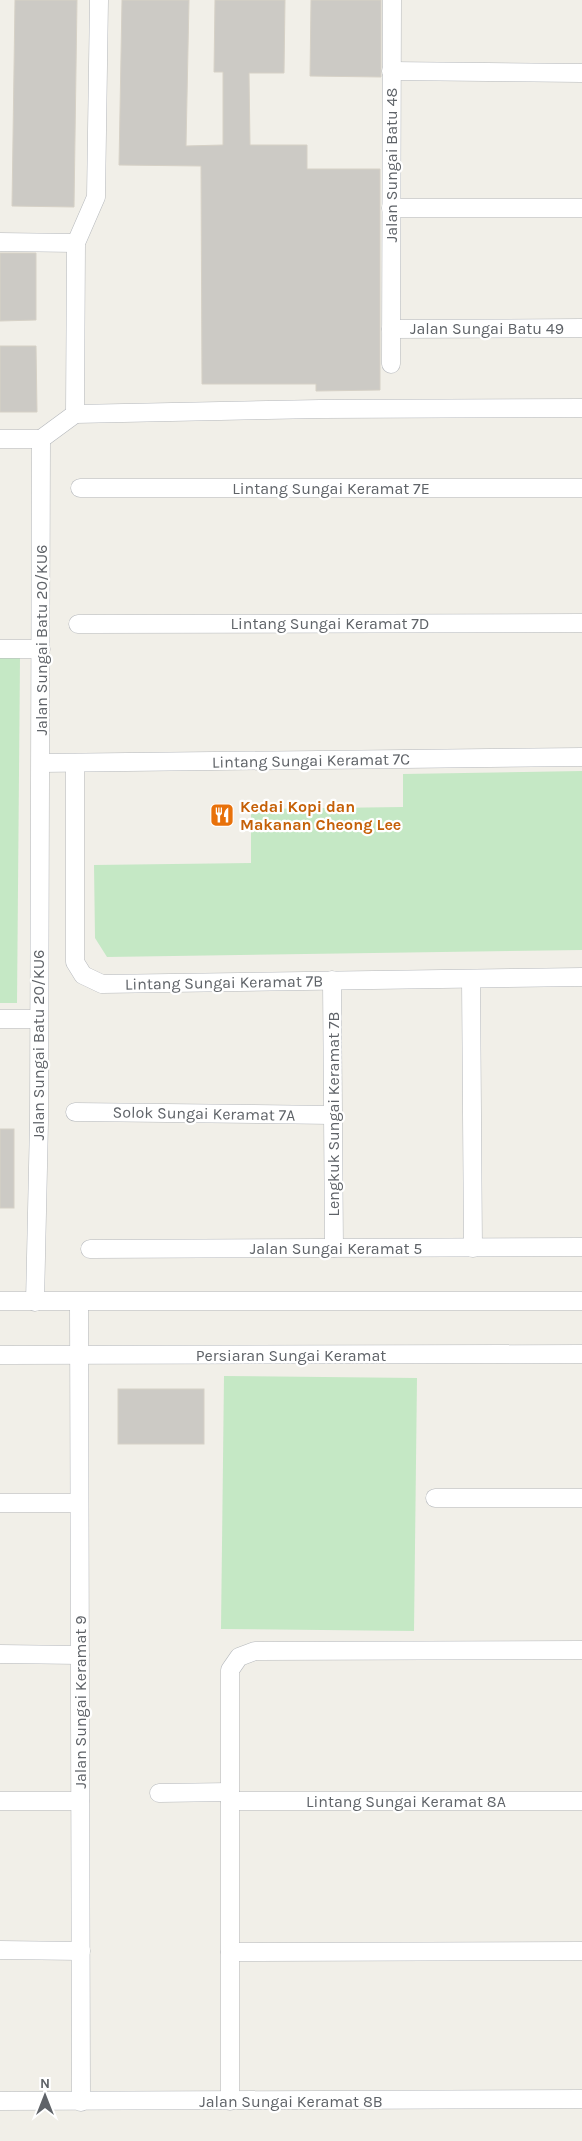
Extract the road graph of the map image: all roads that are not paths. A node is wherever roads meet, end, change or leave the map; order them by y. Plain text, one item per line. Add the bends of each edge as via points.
1 (98, 0) edge
2 (392, 0) edge
3 (392, 71) junction
4 (582, 72) edge
5 (392, 208) junction
6 (582, 208) edge
7 (0, 242) edge
8 (76, 243) junction
9 (582, 328) edge
10 (392, 329) junction
11 (391, 364) dead end
12 (582, 408) edge
13 (75, 414) junction
14 (0, 439) edge
15 (41, 439) junction
16 (80, 488) dead end
17 (582, 488) edge
18 (582, 623) edge
19 (78, 624) dead end
20 (0, 649) edge
21 (41, 649) junction
22 (582, 757) edge
23 (41, 763) junction
24 (75, 763) junction
25 (582, 977) edge
26 (471, 979) junction
27 (332, 980) junction
28 (0, 1019) edge
29 (38, 1019) junction
30 (75, 1112) dead end
31 (333, 1115) junction
32 (334, 1248) junction
33 (473, 1248) junction
34 (582, 1248) edge
35 (90, 1249) dead end
36 (582, 1301) edge
37 (0, 1302) edge
38 (35, 1302) junction
39 (79, 1302) junction
40 (582, 1354) edge
41 (0, 1355) edge
42 (79, 1355) junction
43 (435, 1498) dead end
44 (582, 1498) edge
45 (0, 1503) edge
46 (79, 1503) junction
47 (582, 1650) edge
48 (0, 1654) edge
49 (80, 1655) junction
50 (159, 1793) dead end
51 (230, 1797) junction
52 (0, 1801) edge
53 (80, 1801) junction
54 (582, 1801) edge
55 (0, 1950) edge
56 (81, 1951) junction
57 (582, 1951) edge
58 (230, 1952) junction
59 (582, 2099) edge
60 (0, 2101) edge
61 (230, 2101) junction
62 (81, 2102) junction

1 - 8 street via 96,197
2 - 3 street, Jalan Sungai Batu 48
3 - 4 street
3 - 5 street, Jalan Sungai Batu 48
5 - 6 street
5 - 10 street, Jalan Sungai Batu 48
7 - 8 street
8 - 13 street
9 - 10 street, Jalan Sungai Batu 49
10 - 11 street, Jalan Sungai Batu 48
12 - 13 street
13 - 15 street
14 - 15 street
15 - 21 street, Jalan Sungai Batu 20/KU6
16 - 17 street, Lintang Sungai Keramat 7E
18 - 19 street, Lintang Sungai Keramat 7D
20 - 21 street
21 - 23 street, Jalan Sungai Batu 20/KU6
22 - 24 street, Lintang Sungai Keramat 7C
23 - 24 street, Lintang Sungai Keramat 7C
23 - 29 street, Jalan Sungai Batu 20/KU6
24 - 27 street, Lintang Sungai Keramat 7B via 75,962 83,976 102,984
25 - 26 street, Lintang Sungai Keramat 7B
26 - 27 street, Lintang Sungai Keramat 7B
26 - 33 street
27 - 31 street, Lengkuk Sungai Keramat 7B
28 - 29 street
29 - 38 street, Jalan Sungai Batu 20/KU6
30 - 31 street, Solok Sungai Keramat 7A
31 - 32 street, Lengkuk Sungai Keramat 7B
32 - 33 street, Jalan Sungai Keramat 5
32 - 35 street, Jalan Sungai Keramat 5
33 - 34 street, Jalan Sungai Keramat 5
36 - 39 street
37 - 38 street
38 - 39 street
39 - 42 street, Jalan Sungai Keramat 9
40 - 42 street, Persiaran Sungai Keramat
41 - 42 street, Persiaran Sungai Keramat
42 - 46 street, Jalan Sungai Keramat 9
43 - 44 street
45 - 46 street
46 - 49 street, Jalan Sungai Keramat 9
47 - 51 street via 256,1651 239,1657 230,1670
48 - 49 street
49 - 53 street, Jalan Sungai Keramat 9
50 - 51 street, Lintang Sungai Keramat 8A
51 - 54 street, Lintang Sungai Keramat 8A
51 - 58 street
52 - 53 street
53 - 56 street, Jalan Sungai Keramat 9
55 - 56 street
56 - 62 street, Jalan Sungai Keramat 9
57 - 58 street
58 - 61 street
59 - 61 street, Jalan Sungai Keramat 8B
60 - 62 street, Jalan Sungai Keramat 8B
61 - 62 street, Jalan Sungai Keramat 8B

